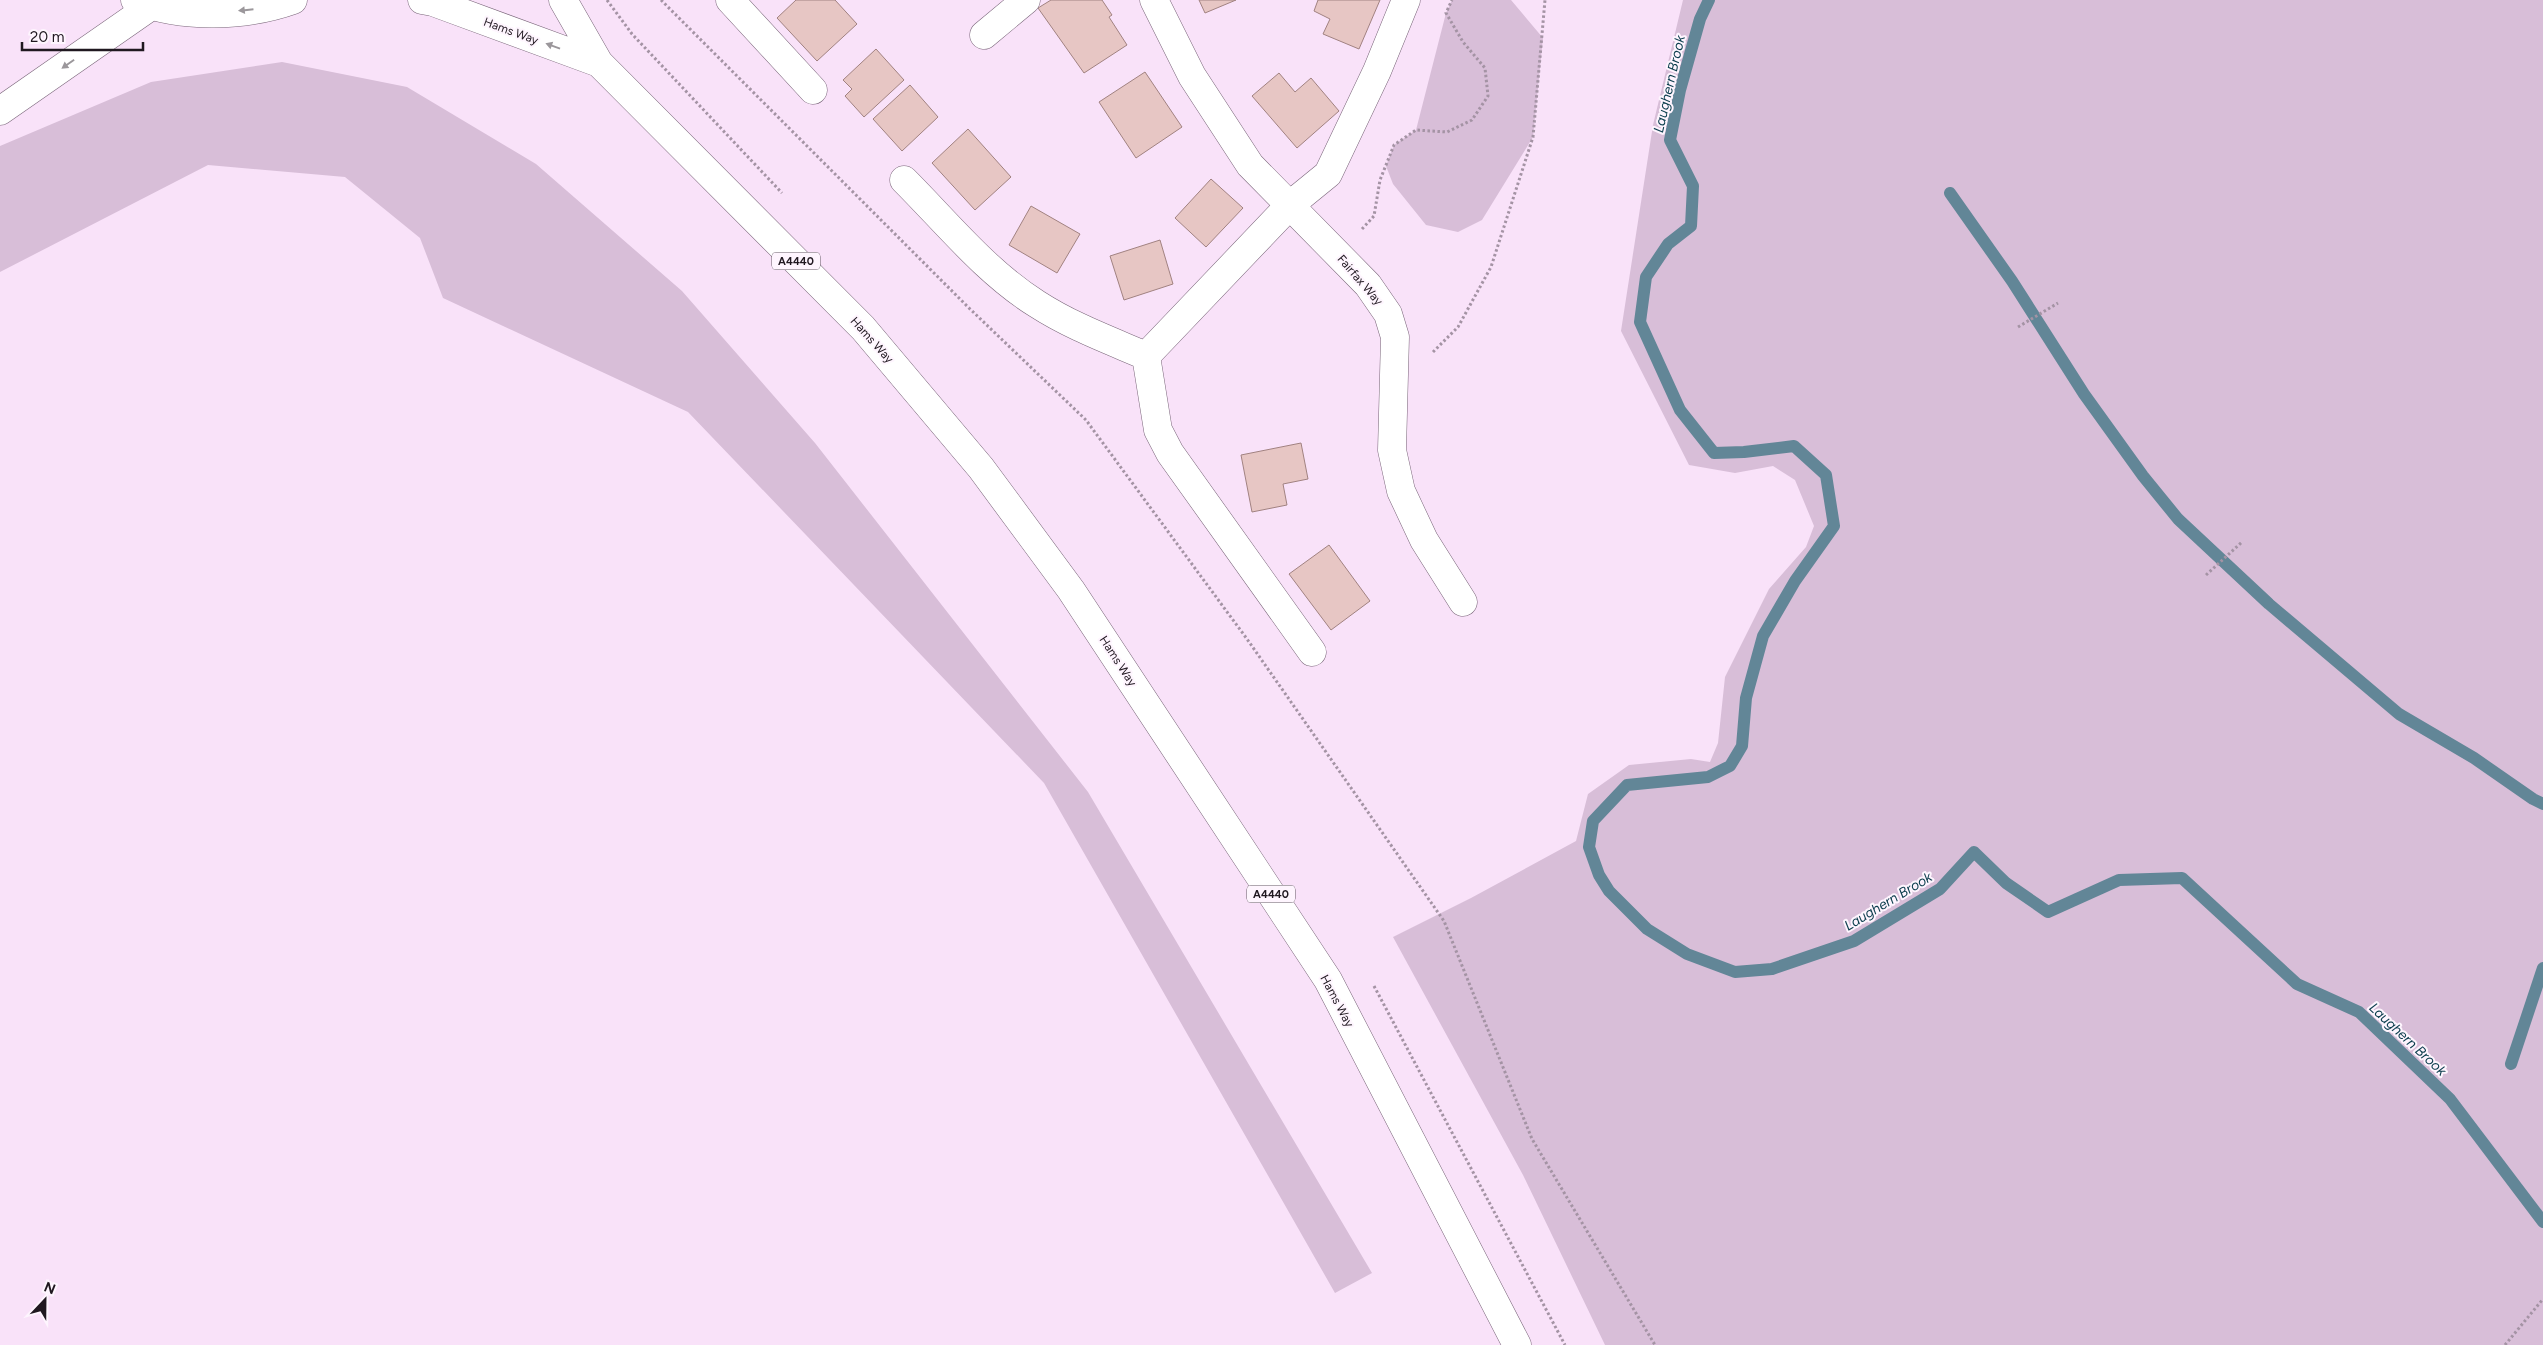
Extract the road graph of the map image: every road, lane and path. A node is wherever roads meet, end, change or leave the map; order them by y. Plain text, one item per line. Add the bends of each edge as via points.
1 (293, 0) edge
2 (422, 0) edge
3 (563, 0) edge
4 (661, 0) edge
5 (730, 0) edge
6 (1026, 0) edge
7 (1154, 0) edge
8 (1406, 0) edge
9 (1452, 0) edge
10 (1545, 0) edge
11 (143, 3) edge
12 (984, 35) dead end
13 (599, 64) junction
14 (813, 90) dead end
15 (0, 111) edge
16 (904, 180) dead end
17 (1290, 205) junction
18 (1360, 232) dead end
19 (2058, 303) dead end
20 (2018, 327) dead end
21 (1433, 352) dead end
22 (1146, 356) junction
23 (2242, 542) dead end
24 (2206, 575) dead end
25 (1463, 602) dead end
26 (1312, 652) dead end
27 (2543, 1299) edge
28 (1517, 1345) edge
29 (1655, 1345) edge
30 (2505, 1345) edge

1 -> 11 main road via 273,8 212,14
13 -> 2 main road, Hams Way / A4440
3 - 13 main road, Hams Way / A4440
4 - 29 path via 969,308 1086,420 1247,639 1444,921 1532,1139
5 - 14 main road
6 - 12 main road
7 - 17 main road, Fairfax Way via 1192,76 1250,165
8 - 17 main road via 1377,71 1328,174
9 - 18 path via 1446,13 1462,42 1485,68 1488,96 1472,120 1448,132 1416,130 1394,146 1380,180 1374,216
10 - 21 path via 1533,137 1491,267 1458,327
11 -> 15 main road
13 - 28 main road, Hams Way / A4440 via 863,328 981,468 1071,590 1328,980
16 - 22 main road via 995,272 1036,303 1075,327
17 - 22 main road
17 - 25 main road, Fairfax Way via 1368,285 1388,314 1395,337 1392,450 1401,491 1424,540
19 - 20 path
22 - 26 main road via 1158,430 1170,453
23 - 24 path
27 - 30 path

